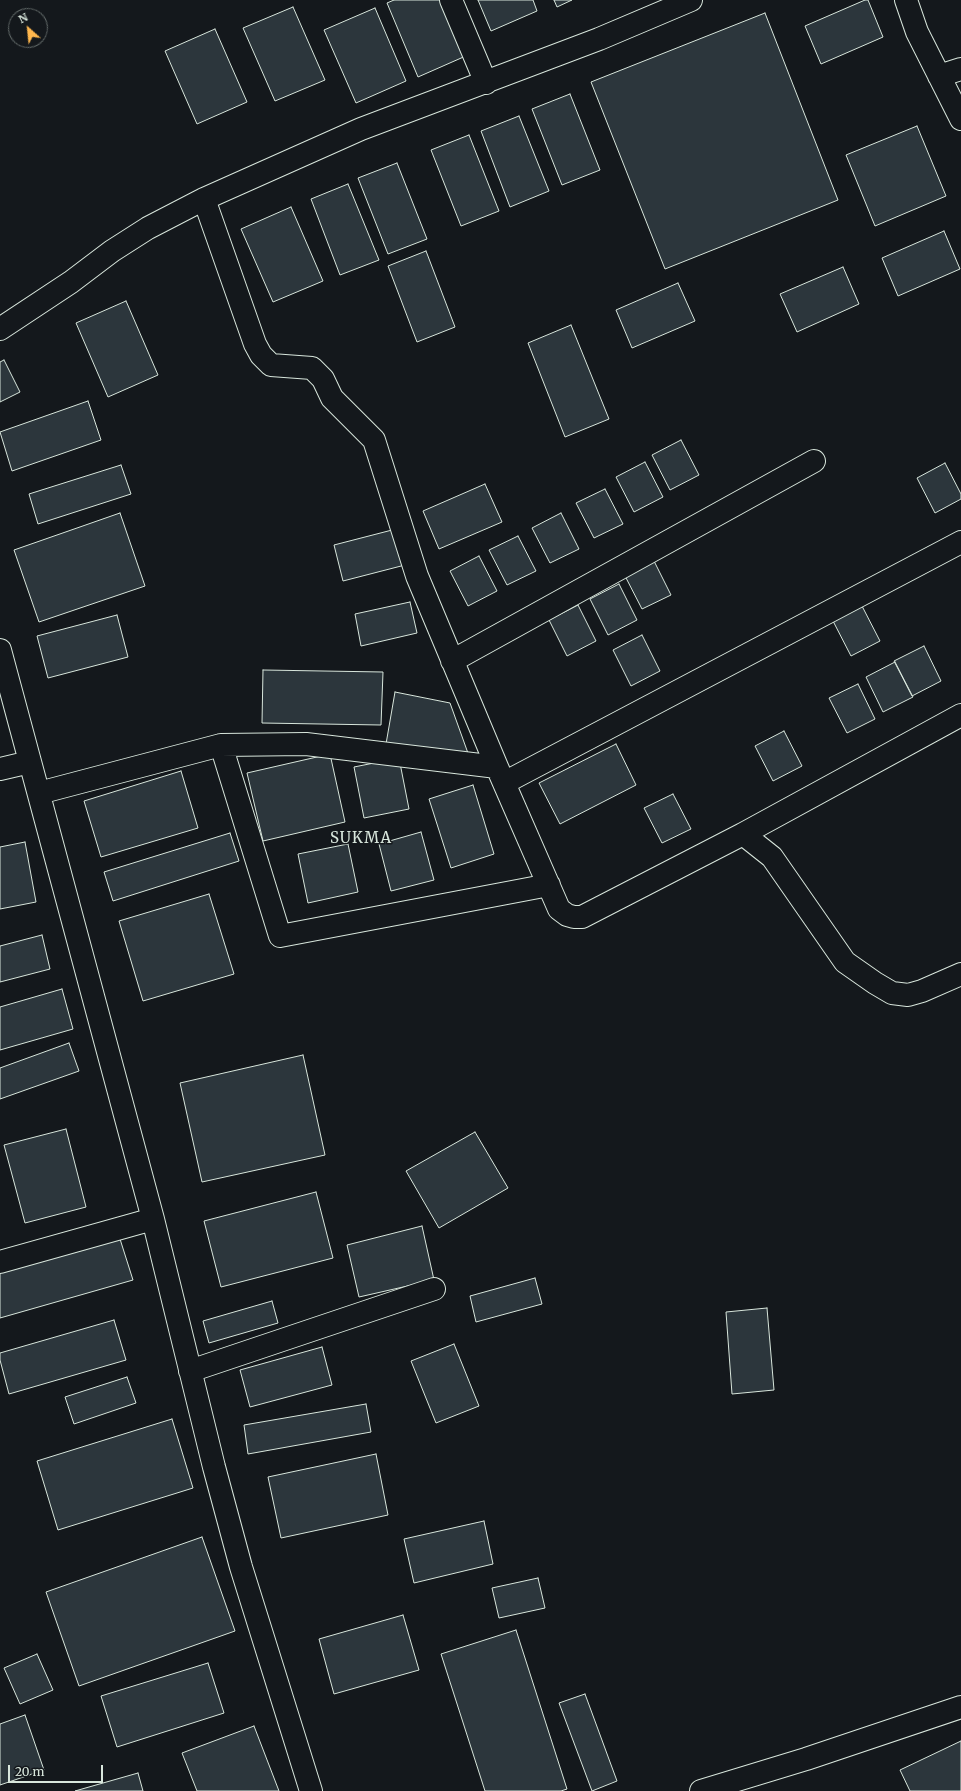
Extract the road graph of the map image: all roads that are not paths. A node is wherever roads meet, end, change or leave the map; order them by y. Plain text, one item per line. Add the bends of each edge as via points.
1 (451, 0) edge
2 (690, 0) edge
3 (906, 0) edge
4 (961, 69) edge
5 (939, 76) junction
6 (486, 83) junction
7 (961, 119) edge
8 (204, 199) junction
9 (0, 329) edge
10 (814, 461) dead end
11 (961, 542) edge
12 (0, 650) edge
13 (452, 661) junction
14 (961, 716) edge
15 (221, 745) junction
16 (30, 762) junction
17 (0, 769) edge
18 (500, 775) junction
19 (39, 793) junction
20 (743, 834) junction
21 (549, 885) junction
22 (961, 974) edge
23 (153, 1218) junction
24 (0, 1262) edge
25 (434, 1289) dead end
26 (190, 1371) junction
27 (961, 1707) edge
28 (311, 1791) edge
29 (701, 1791) edge

1 - 6 street
2 - 6 street
3 - 5 street via 917,32
4 - 5 street
5 - 7 street
6 - 8 street via 362,129
8 - 9 street via 148,228
8 - 13 street via 261,354 271,365 312,368 323,379 332,398 374,440 417,576
10 - 13 street
11 - 18 street
12 - 16 street
13 - 18 street
14 - 20 street
15 - 18 street via 306,744
15 - 19 street
15 - 21 street via 280,936
16 - 17 street
16 - 19 street
18 - 21 street
19 - 23 street
20 - 21 street via 582,917 567,915 559,909
20 - 22 street via 772,857 845,962 875,983 892,993 908,994 922,991
23 - 24 street
23 - 26 street
25 - 26 street
26 - 28 street via 241,1568
27 - 29 street

